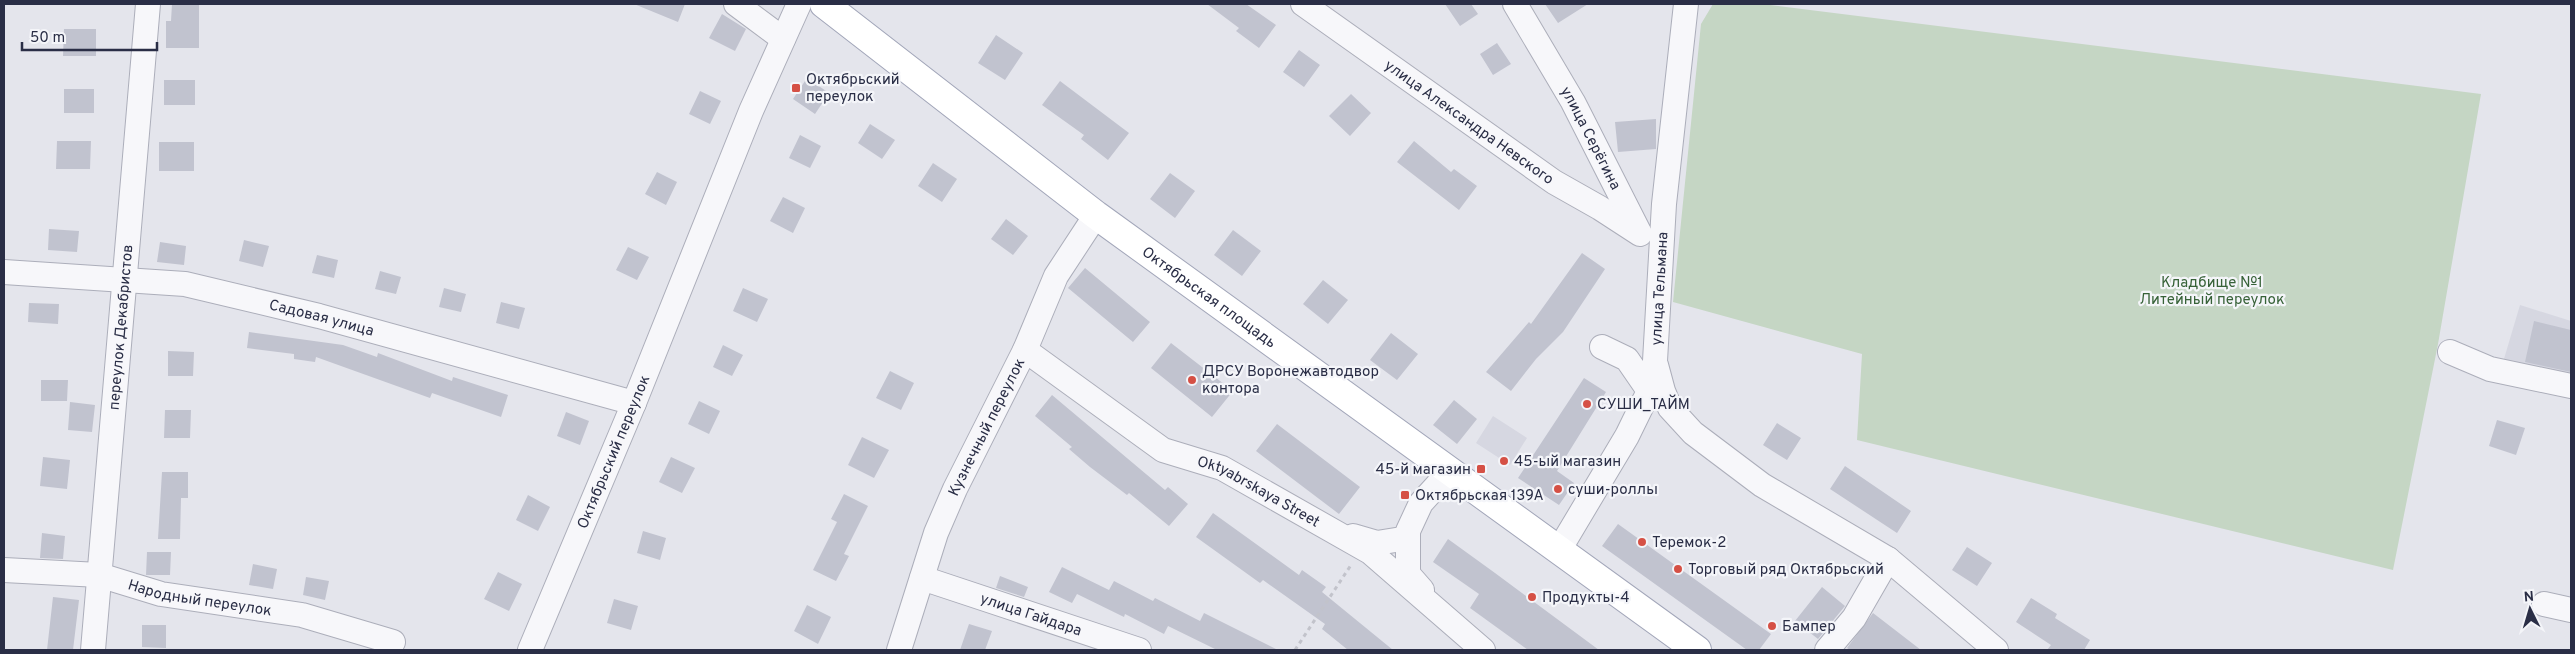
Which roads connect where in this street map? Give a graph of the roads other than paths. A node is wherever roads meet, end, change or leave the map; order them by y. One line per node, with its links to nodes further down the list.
1 (148, 4): 13 (street, переулок Декабристов)
2 (736, 4): 8 (street)
3 (799, 4): 8 (street, Октябрьский переулок)
4 (824, 4): 9 (main road, Октябрьская площадь)
5 (1303, 4): 10 (street, улица Александра Невского)
6 (1515, 4): 10 (street, улица Серёгина)
7 (1686, 4): 12 (street, улица Тельмана)
8 (783, 39): 20 (street, Октябрьский переулок)
9 (1096, 215): 15 (street, Кузнечный переулок); 21 (main road, Октябрьская площадь)
10 (1640, 234): 12 (street, улица Серёгина)
11 (4, 272): 13 (street, Садовая улица)
12 (1659, 277): 17 (street, улица Тельмана)
13 (124, 279): 20 (street, Садовая улица); 27 (street, переулок Декабристов)
14 (1602, 347): 19 (street)
15 (1025, 350): 22 (street, Oktyabrskaya Street); 28 (street, Кузнечный переулок)
16 (2450, 352): 18 (street)
17 (1656, 361): 19 (street, улица Тельмана); 25 (street)
18 (2571, 386)
19 (1649, 391): 24 (street, улица Тельмана)
20 (634, 403): 33 (street, Октябрьский переулок)
21 (1462, 479): 23 (street); 24 (main road, Октябрьская площадь)
22 (1331, 529): 23 (street); 36 (street, Oktyabrskaya Street)
23 (1408, 538): 37 (street)
24 (1559, 550): 38 (main road, Октябрьская площадь)
25 (1888, 559): 39 (street); 40 (street)
26 (4, 570): 27 (street, Народный переулок)
27 (100, 575): 31 (street, Народный переулок); 32 (street, переулок Декабристов)
28 (922, 578): 34 (street, Кузнечный переулок); 35 (street, улица Гайдара)
29 (2544, 604): 30 (street)
30 (2571, 610)
31 (394, 642)
32 (93, 650)
33 (530, 650)
34 (899, 650)
35 (1139, 650)
36 (1483, 650)
37 (1494, 650)
38 (1697, 650)
39 (1827, 650)
40 (1996, 650)

